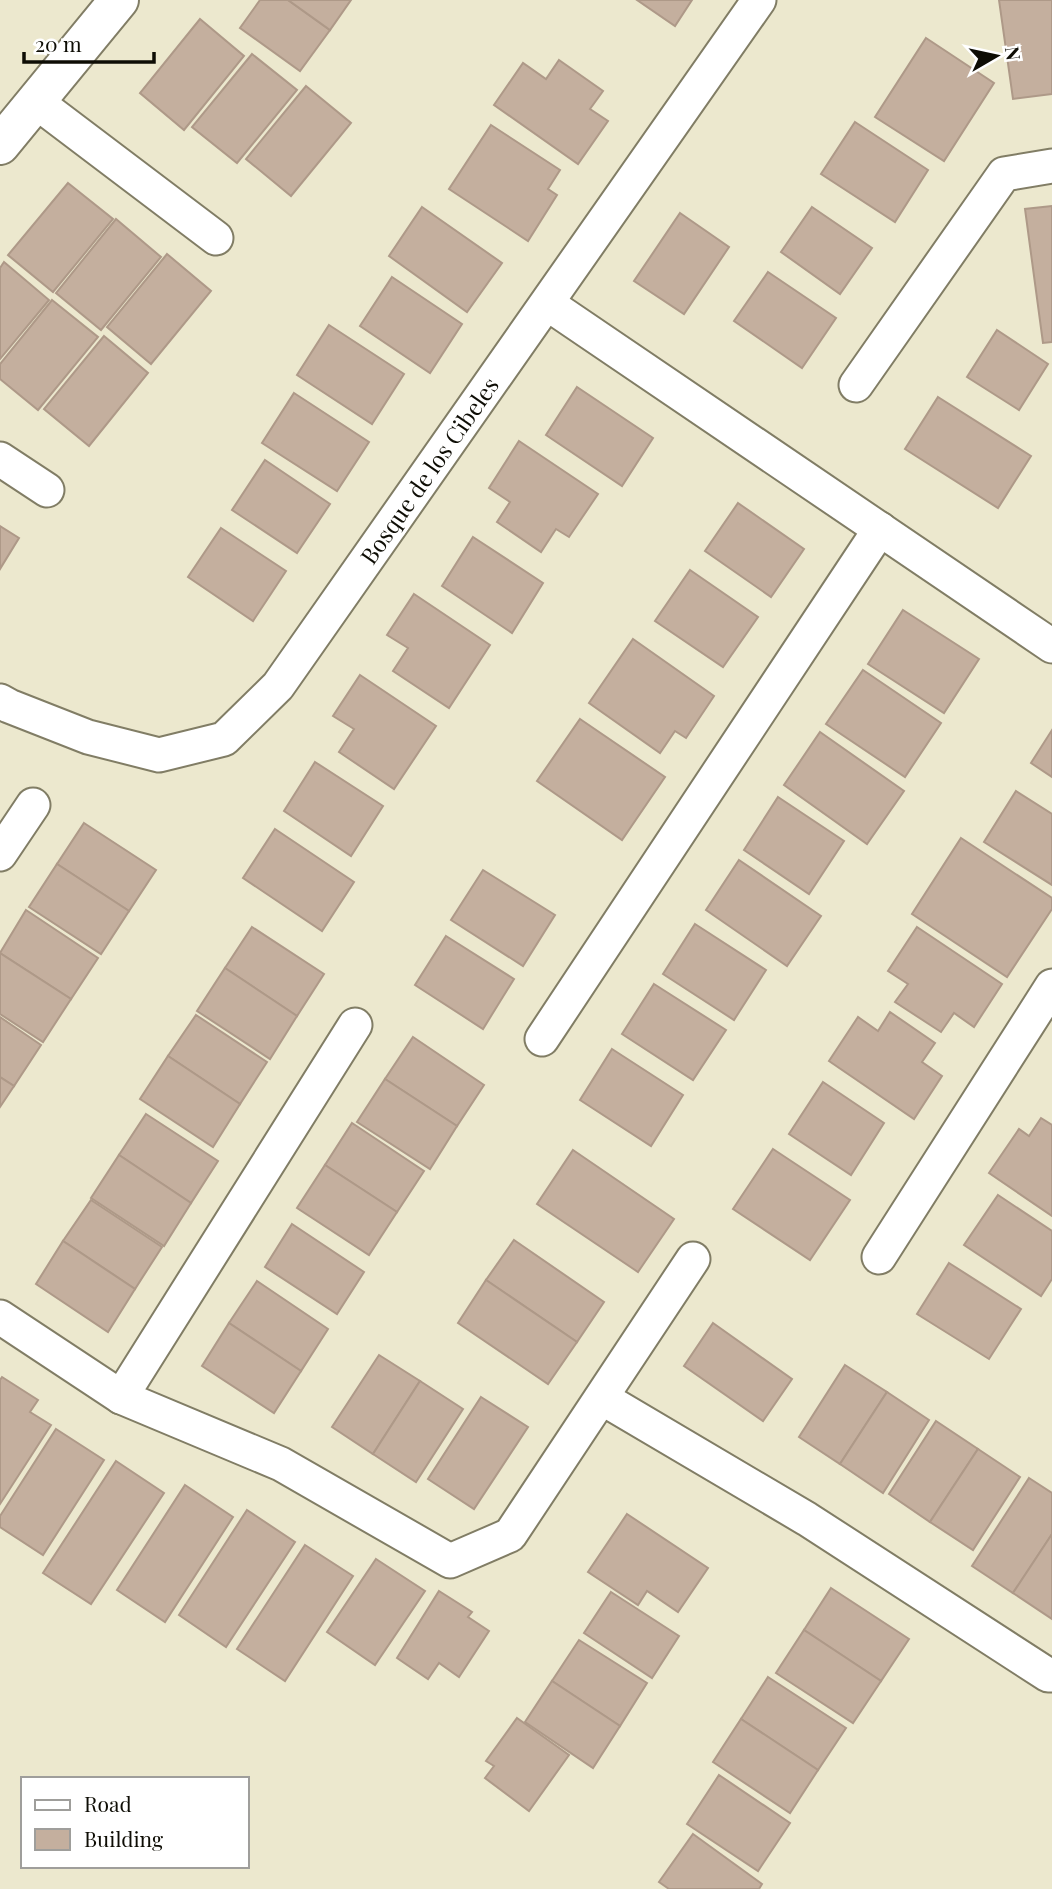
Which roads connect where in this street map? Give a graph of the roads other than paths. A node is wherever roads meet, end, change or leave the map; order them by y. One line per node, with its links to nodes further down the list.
1 (119, 0): 3 (street)
2 (759, 0): 7 (street, Bosque de los Cibeles)
3 (35, 100): 4 (street); 6 (street)
4 (0, 145)
5 (1052, 166): 8 (street)
6 (216, 238)
7 (548, 304): 11 (street); 13 (street, Bosque de los Cibeles)
8 (856, 385)
9 (0, 459): 10 (street)
10 (47, 490)
11 (880, 529): 12 (street); 18 (street)
12 (1052, 646)
13 (0, 701)
14 (33, 806): 15 (street)
15 (0, 854)
16 (1052, 986): 19 (street)
17 (355, 1025): 22 (street)
18 (542, 1039)
19 (879, 1257)
20 (693, 1259): 23 (street)
21 (0, 1317): 22 (street)
22 (121, 1397): 23 (street)
23 (602, 1398): 24 (street)
24 (1052, 1675)

